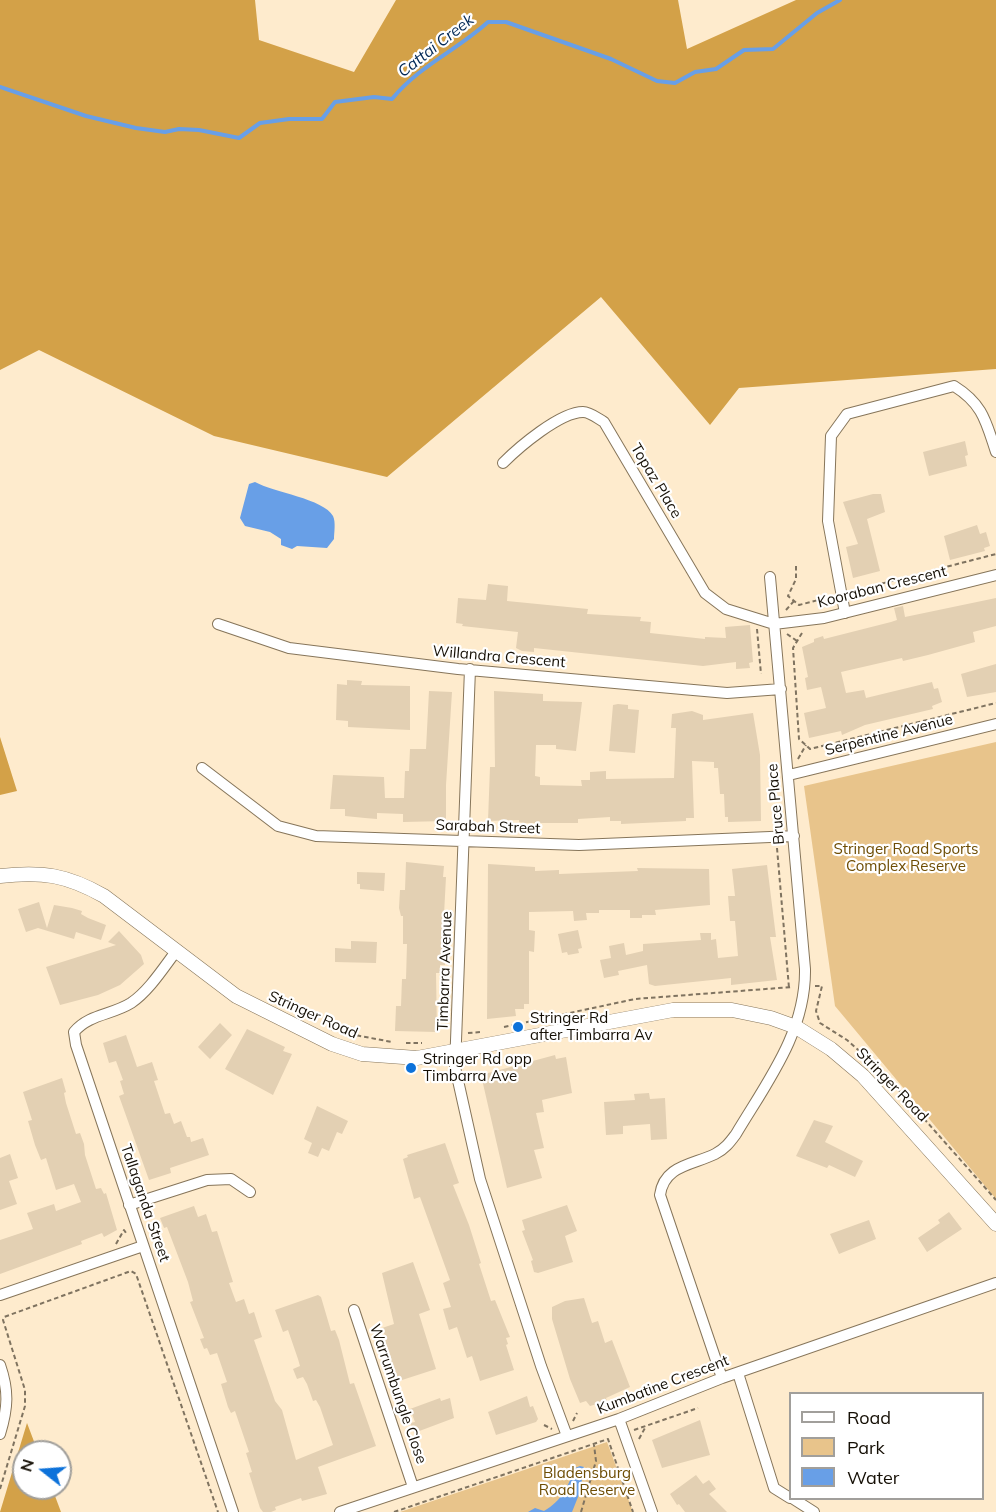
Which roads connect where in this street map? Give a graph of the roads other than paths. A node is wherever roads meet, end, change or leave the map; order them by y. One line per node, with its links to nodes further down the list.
1 (996, 452): 5 (street)
2 (503, 463): 7 (street, Topaz Place)
3 (996, 574): 5 (street, Kooraban Crescent)
4 (770, 577): 7 (street, Bruce Place)
5 (845, 613): 7 (street, Kooraban Crescent)
6 (218, 624): 8 (street, Willandra Crescent)
7 (774, 624): 9 (street, Bruce Place)
8 (470, 669): 9 (street, Willandra Crescent); 14 (street, Timbarra Avenue)
9 (781, 689): 12 (street, Bruce Place)
10 (996, 724): 12 (street, Serpentine Avenue)
11 (202, 768): 14 (street, Sarabah Street)
12 (789, 776): 13 (street, Bruce Place)
13 (794, 836): 14 (street, Sarabah Street); 17 (street, Bruce Place)
14 (465, 841): 18 (street, Timbarra Avenue)
15 (0, 876): 16 (street, Stringer Road)
16 (177, 950): 18 (street, Stringer Road); 20 (street, Tallaganda Street)
17 (796, 1028): 18 (street, Stringer Road); 21 (street, Stringer Road); 28 (street, Bruce Place)
18 (456, 1052): 31 (street, Timbarra Avenue)
19 (250, 1192): 20 (street)
20 (129, 1204): 22 (street, Tallaganda Street)
21 (996, 1224)
22 (143, 1246): 24 (street); 35 (street, Tallaganda Street)
23 (996, 1283): 27 (street, Kumbatine Crescent)
24 (0, 1295)
25 (354, 1310): 32 (street, Warrumbungle Close)
26 (0, 1365): 30 (street)
27 (738, 1372): 28 (street, Kumbatine Crescent); 33 (street)
28 (722, 1378): 29 (street, Kumbatine Crescent)
29 (619, 1419): 31 (street, Kumbatine Crescent); 37 (street)
30 (0, 1434)
31 (567, 1436): 32 (street, Kumbatine Crescent)
32 (413, 1487): 36 (street, Kumbatine Crescent)
33 (789, 1497)
34 (794, 1500): 38 (street)
35 (233, 1512)
36 (340, 1512)
37 (652, 1512)
38 (814, 1512)

